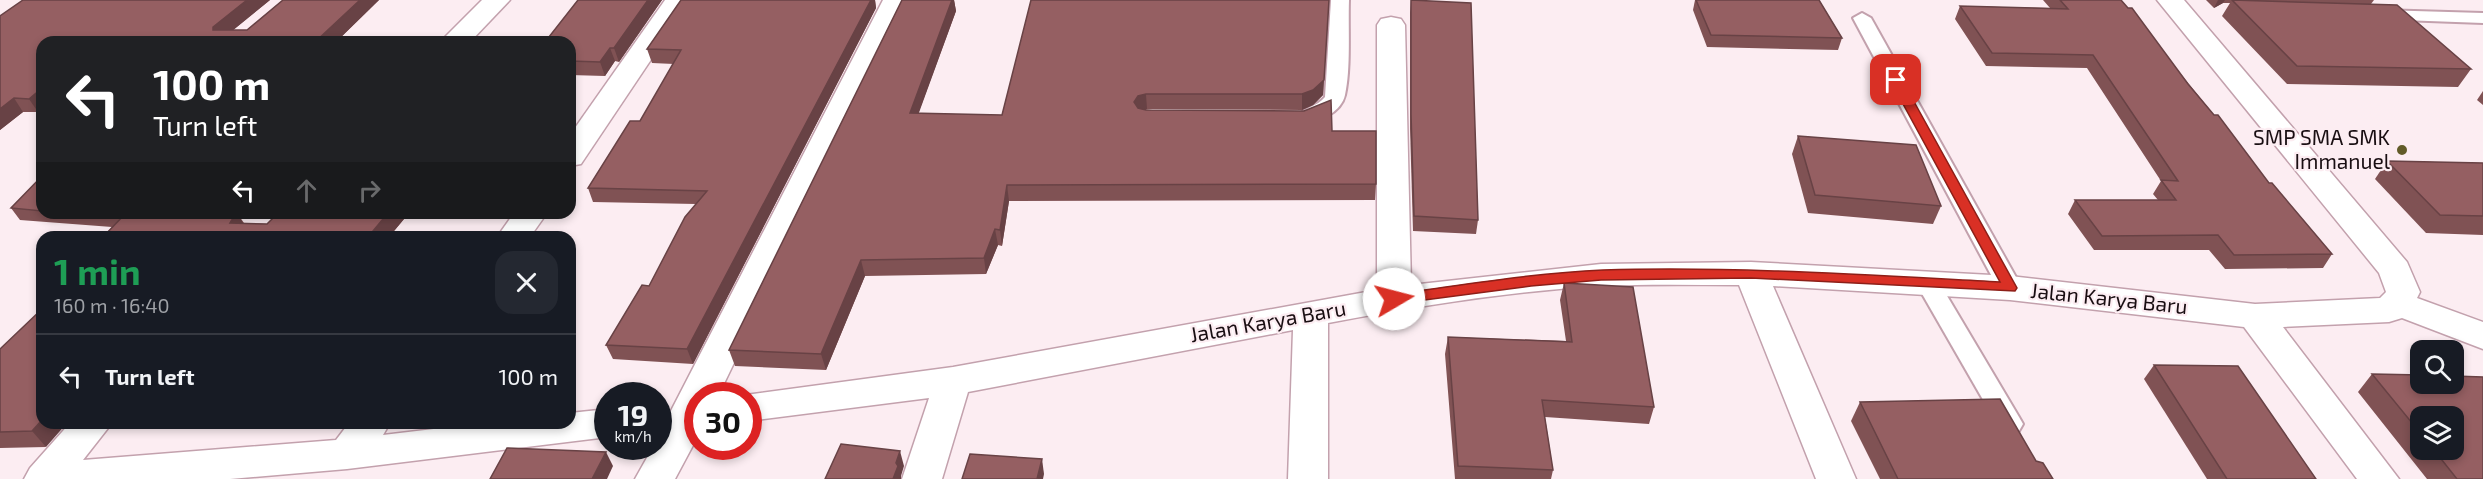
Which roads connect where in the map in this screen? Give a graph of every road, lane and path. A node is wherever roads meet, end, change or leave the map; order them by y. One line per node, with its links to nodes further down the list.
1 (497, 0): 10 (street)
2 (678, 0): 12 (street)
3 (896, 0): 22 (street)
4 (1340, 0): 11 (lane)
5 (2170, 0): 17 (street)
6 (2365, 15): 8 (lane)
7 (1862, 18): 15 (lane)
8 (2483, 18)
9 (1391, 25): 16 (street)
10 (460, 36)
11 (1292, 118)
12 (576, 148)
13 (1751, 273): 14 (street, Jalan Karya Baru); 16 (street, Jalan Karya Baru); 37 (street)
14 (1929, 285): 15 (street, Jalan Karya Baru); 30 (lane)
15 (2010, 288): 19 (street, Jalan Karya Baru)
16 (1394, 299): 18 (street, Jalan Karya Baru)
17 (2397, 303): 19 (street, Jalan Karya Baru); 20 (street)
18 (1311, 313): 21 (street, Jalan Karya Baru); 36 (street)
19 (2255, 316): 38 (street)
20 (2483, 336)
21 (953, 381): 23 (street, Jalan Karya Baru); 35 (street)
22 (701, 382)
23 (762, 405)
24 (684, 417): 34 (street)
25 (594, 425): 26 (street)
26 (576, 427)
27 (88, 429): 33 (street)
28 (365, 429): 31 (street)
29 (556, 429): 31 (street)
30 (2023, 448)
31 (347, 453): 32 (street)
32 (183, 474): 33 (street)
33 (46, 479)
34 (655, 479)
35 (922, 479)
36 (1308, 479)
37 (1836, 479)
38 (2379, 479)

